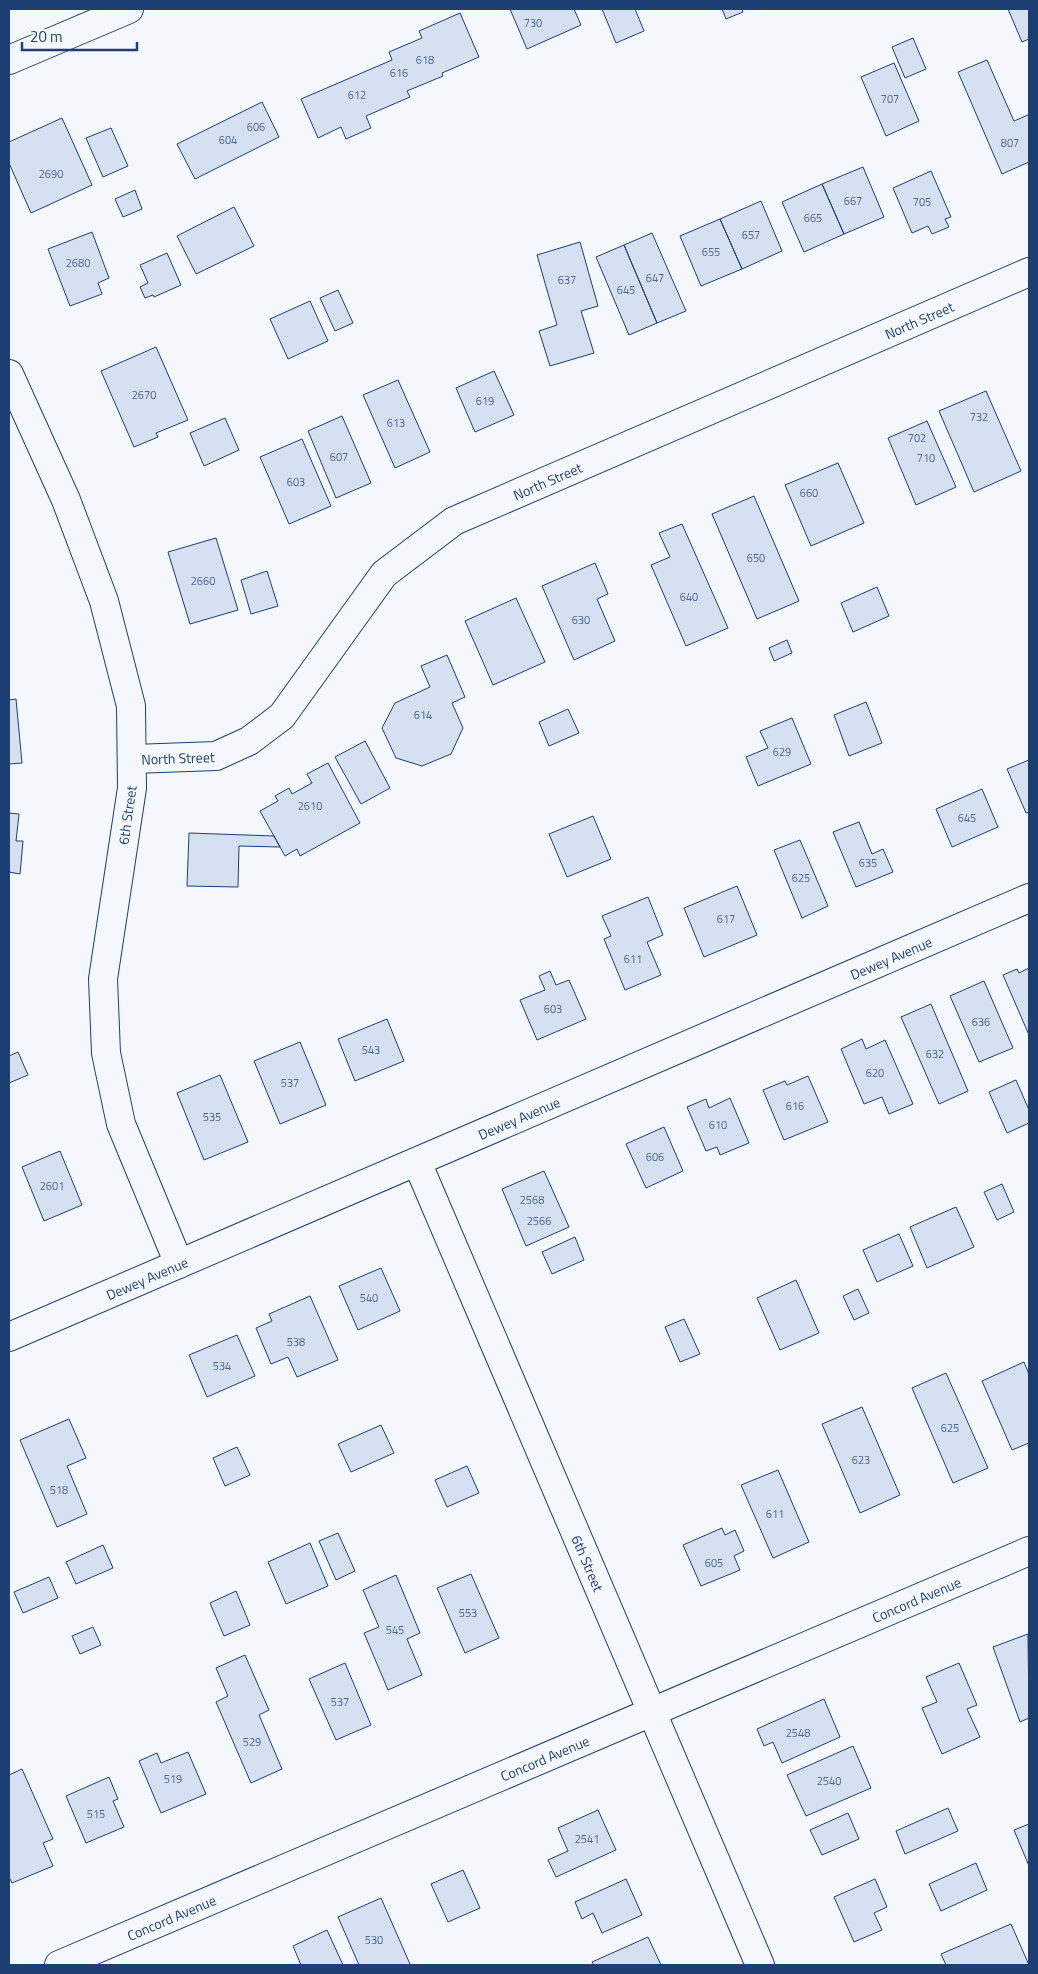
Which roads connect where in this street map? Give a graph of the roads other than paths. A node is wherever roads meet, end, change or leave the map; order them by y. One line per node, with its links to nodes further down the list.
1 (130, 9): 2 (street)
2 (9, 60)
3 (1029, 272): 5 (street, North Street)
4 (10, 383): 5 (street, 6th Street)
5 (133, 760): 8 (street, 6th Street)
6 (1029, 898): 7 (street, Dewey Avenue)
7 (417, 1162): 8 (street, Dewey Avenue); 11 (street, 6th Street)
8 (179, 1264): 9 (street, Dewey Avenue)
9 (9, 1337)
10 (1029, 1551): 11 (street, Concord Avenue)
11 (652, 1712): 12 (street, Concord Avenue); 13 (street, 6th Street)
12 (58, 1965)
13 (760, 1965)

